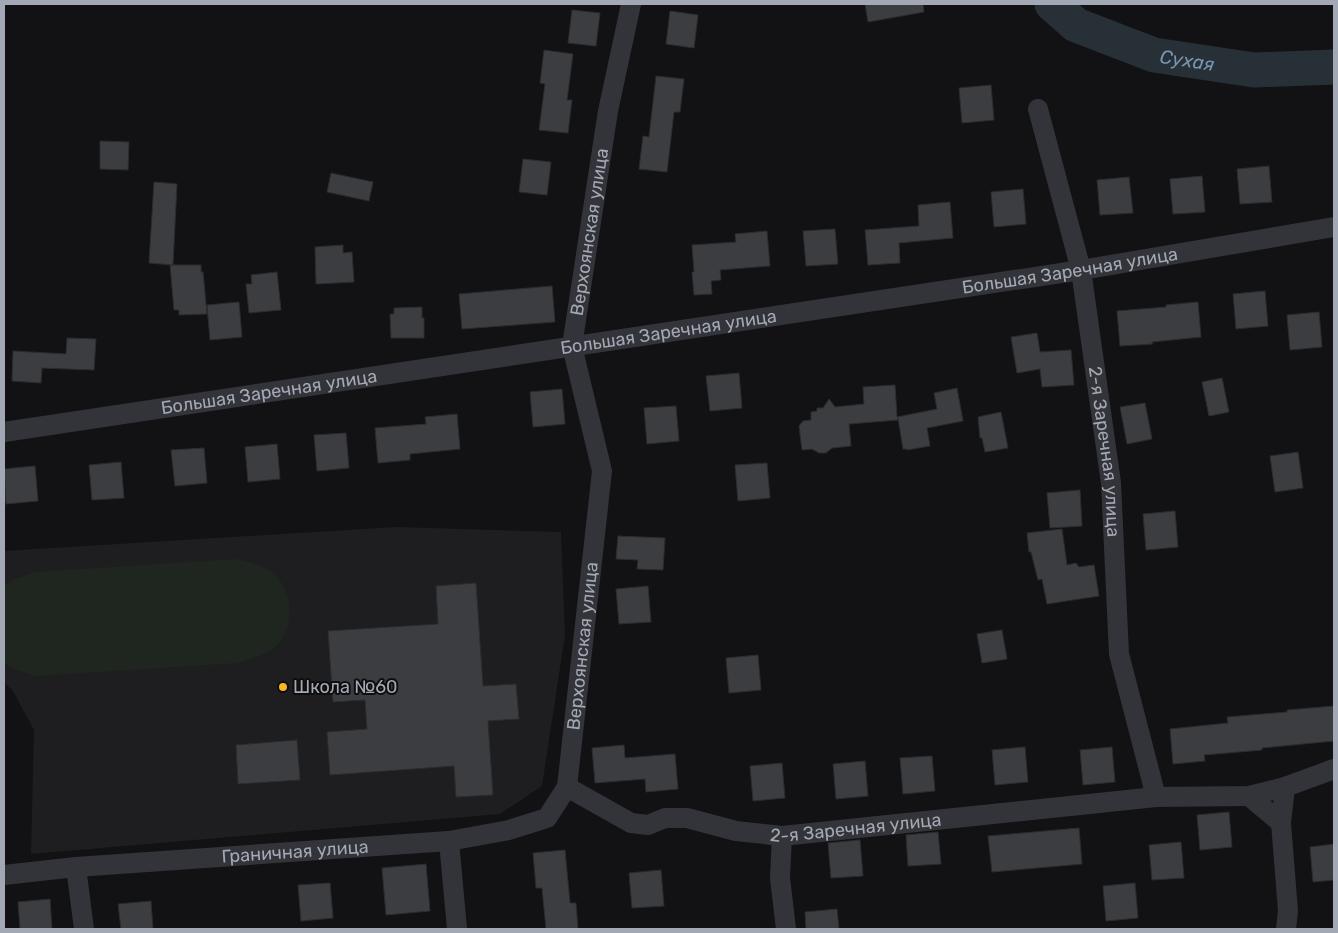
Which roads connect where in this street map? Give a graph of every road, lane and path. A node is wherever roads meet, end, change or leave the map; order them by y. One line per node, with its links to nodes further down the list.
1 (631, 4): 5 (street, Верхоянская улица)
2 (1038, 108): 4 (street, 2-я Заречная улица)
3 (1334, 228): 4 (street, Большая Заречная улица)
4 (1081, 270): 5 (street, Большая Заречная улица); 11 (street, 2-я Заречная улица)
5 (572, 346): 6 (street, Большая Заречная улица); 8 (street, Верхоянская улица)
6 (4, 432)
7 (1334, 769): 9 (street, 2-я Заречная улица)
8 (567, 787): 13 (street, 2-я Заречная улица); 14 (street, Граничная улица)
9 (1285, 787): 10 (street, 2-я Заречная улица); 12 (street)
10 (1248, 796): 11 (street, 2-я Заречная улица); 12 (street)
11 (1156, 797): 13 (street, 2-я Заречная улица)
12 (1281, 823): 20 (street)
13 (782, 836): 19 (street)
14 (448, 841): 15 (street, Граничная улица); 18 (street)
15 (76, 867): 16 (street, Граничная улица); 17 (street)
16 (4, 875)
17 (84, 929)
18 (457, 929)
19 (786, 929)
20 (1286, 929)

